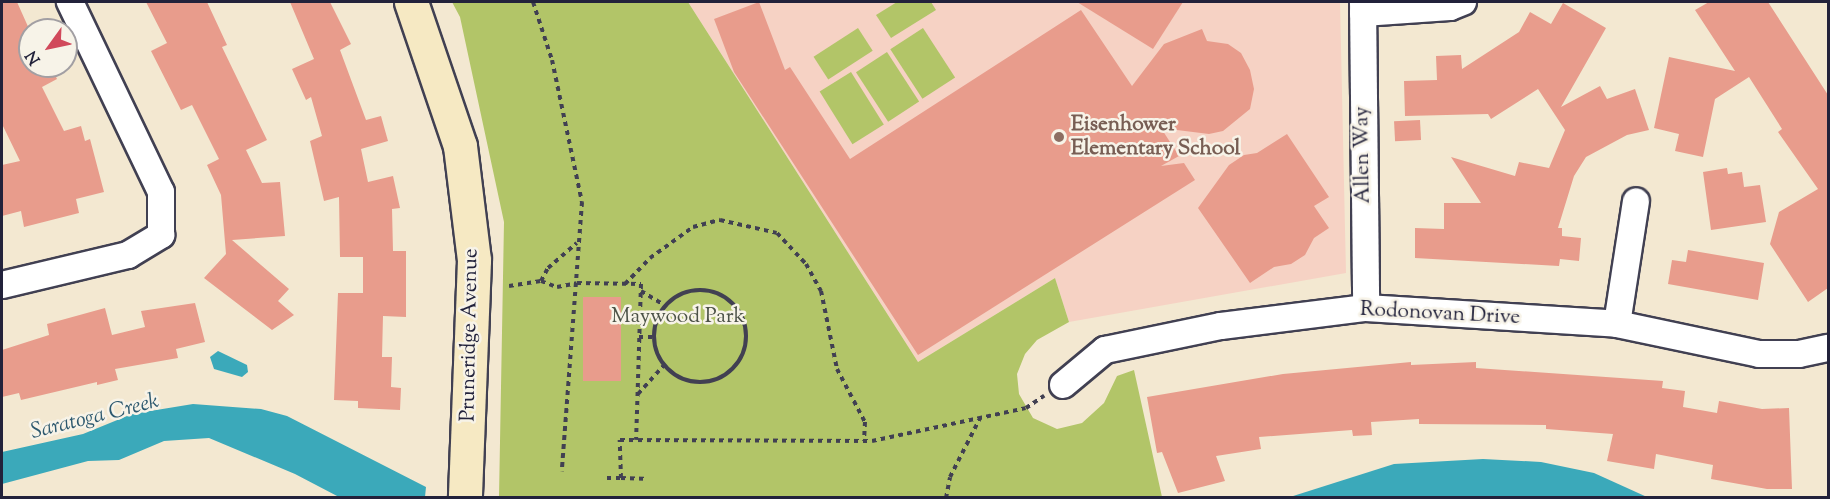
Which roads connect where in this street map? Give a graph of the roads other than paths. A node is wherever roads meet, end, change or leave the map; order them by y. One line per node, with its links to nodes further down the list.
1 (70, 2): 6 (street)
2 (411, 2): 11 (main road, Pruneridge Avenue)
3 (1463, 2): 4 (street)
4 (1363, 8): 7 (street, Allen Way)
5 (1636, 201): 8 (street)
6 (2, 285)
7 (1366, 308): 8 (street, Rodonovan Drive); 10 (street, Rodonovan Drive)
8 (1617, 324): 9 (street, Rodonovan Drive)
9 (1828, 348)
10 (1063, 385)
11 (465, 497)

